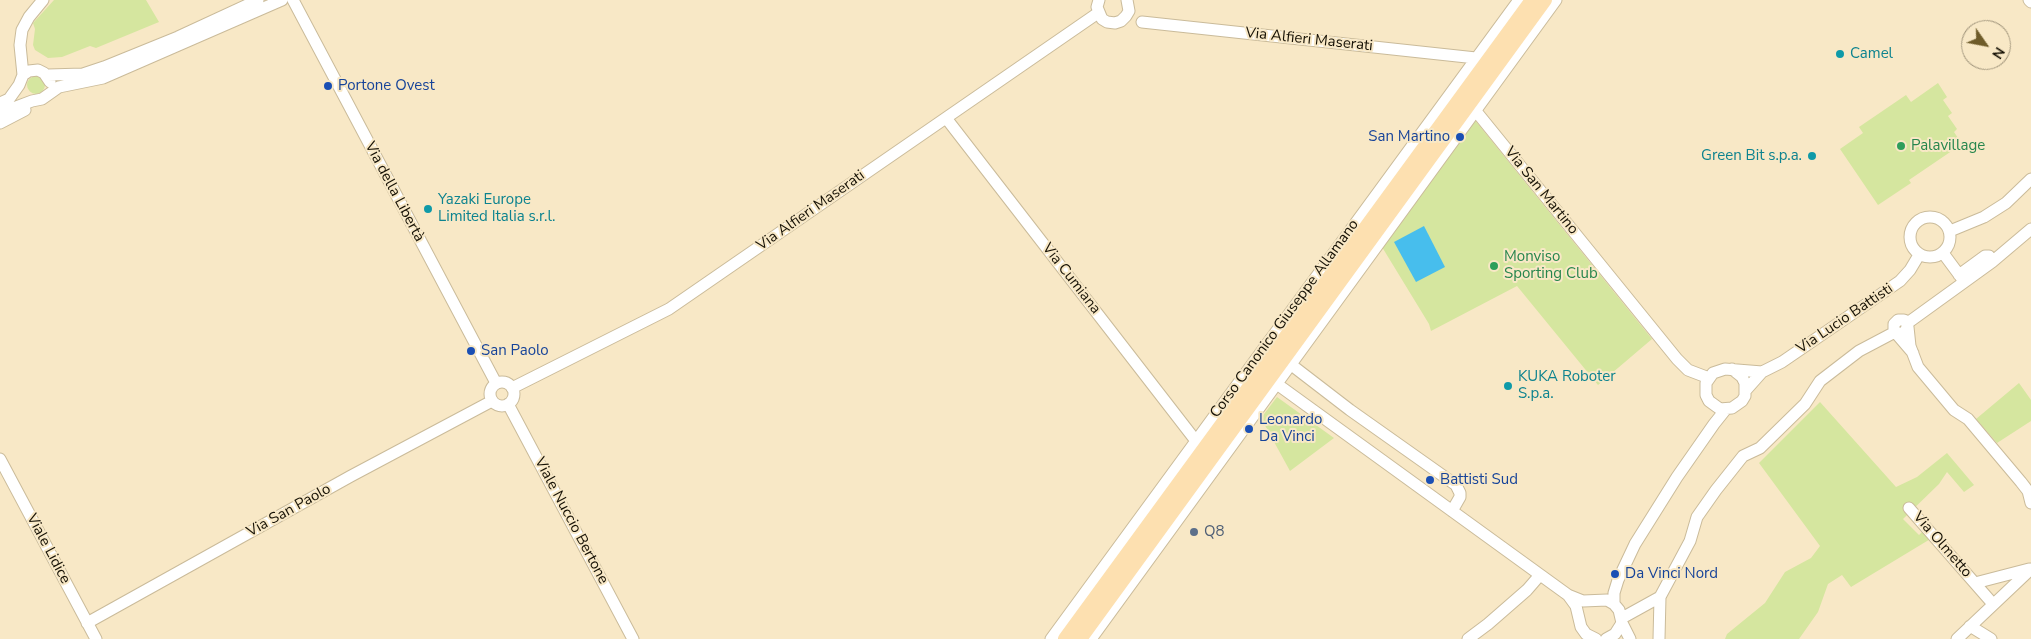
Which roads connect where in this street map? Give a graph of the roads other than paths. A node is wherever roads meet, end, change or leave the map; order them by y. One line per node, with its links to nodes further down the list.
1 (43, 0): 14 (street)
2 (258, 0): 16 (street)
3 (282, 0): 18 (street)
4 (293, 0): 38 (street, Via della Libertà)
5 (1099, 0): 11 (street)
6 (1519, 0): 15 (street, Corso Canonico Giuseppe Allamano)
7 (1532, 0): 36 (main road, Corso Canonico Giuseppe Allamano)
8 (1545, 0): 33 (main road, Corso Canonico Giuseppe Allamano)
9 (1556, 0): 20 (street, Corso Canonico Giuseppe Allamano)
10 (1128, 5): 12 (street); 13 (street)
11 (1098, 13): 12 (street); 22 (street, Via Alfieri Maserati)
12 (1121, 21): 13 (street)
13 (1142, 22): 15 (street, Via Alfieri Maserati)
14 (21, 49): 16 (street); 17 (street)
15 (1476, 58): 36 (street, Corso Canonico Giuseppe Allamano)
16 (43, 73): 17 (street); 18 (street)
17 (21, 80): 18 (street); 19 (street)
18 (41, 98): 21 (street); 23 (street)
19 (0, 103)
20 (1475, 110): 33 (street, Corso Canonico Giuseppe Allamano); 37 (street, Via San Martino)
21 (0, 113)
22 (946, 118): 39 (street, Via Alfieri Maserati); 48 (street, Via Cumiana)
23 (0, 123)
24 (2031, 179): 26 (street)
25 (2031, 229): 29 (street)
26 (1950, 232): 27 (street); 28 (street)
27 (1943, 253): 28 (street); 29 (street)
28 (1919, 255): 35 (street, Via Lucio Battisti)
29 (1962, 278): 30 (street)
30 (1909, 325): 31 (street); 32 (street)
31 (1895, 332): 32 (street); 58 (street)
32 (1913, 354): 50 (street)
33 (1287, 362): 36 (main road, Corso Canonico Giuseppe Allamano); 43 (street)
34 (1732, 369): 35 (street); 37 (street); 40 (street)
35 (1762, 372): 40 (street, Via Lucio Battisti)
36 (1264, 375): 46 (street); 48 (street, Corso Canonico Giuseppe Allamano); 69 (main road, Corso Canonico Giuseppe Allamano); 70 (main road, Corso Canonico Giuseppe Allamano); 71 (street, Corso Canonico Giuseppe Allamano)
37 (1709, 378): 41 (street, Via Lucio Battisti)
38 (496, 383): 39 (street); 42 (street)
39 (512, 388): 44 (street)
40 (1746, 390): 45 (street, Via Lucio Battisti)
41 (1706, 395): 45 (street); 47 (street, Via Lucio Battisti)
42 (492, 401): 44 (street); 64 (street, Via San Paolo)
43 (1341, 402): 46 (street); 52 (street)
44 (508, 404): 67 (street, Viale Nuccio Bertone)
45 (1726, 409): 47 (street, Via Lucio Battisti)
46 (1328, 421): 52 (street)
47 (1705, 436): 55 (street, Via Lucio Battisti)
48 (1196, 441): 68 (street, Corso Canonico Giuseppe Allamano)
49 (0, 459): 64 (street, Viale Lidice)
50 (2031, 502)
51 (1910, 508): 56 (street, Via Olmetto)
52 (1452, 511): 54 (street)
53 (2031, 569): 56 (street, Via Olmetto); 61 (street)
54 (1540, 575): 57 (street); 72 (street)
55 (1618, 580): 59 (street, Via Lucio Battisti); 60 (street, Via Lucio Battisti)
56 (1975, 583): 61 (street, Via Olmetto)
57 (1568, 595): 59 (street); 63 (street)
58 (1660, 597): 62 (street); 77 (street)
59 (1595, 601): 60 (street); 63 (street, Via Lucio Battisti)
60 (1614, 604): 62 (street)
61 (1993, 604): 65 (street)
62 (1622, 620): 75 (street); 76 (street)
63 (1580, 622): 73 (street); 74 (street)
64 (87, 623): 66 (street, Viale Lidice)
65 (1970, 626): 78 (street); 79 (street)
66 (96, 639)
67 (633, 639)
68 (1051, 639)
69 (1066, 639)
70 (1080, 639)
71 (1091, 639)
72 (1468, 639)
73 (1585, 639)
74 (1596, 639)
75 (1609, 639)
76 (1630, 639)
77 (1659, 639)
78 (1957, 639)
79 (1990, 639)

